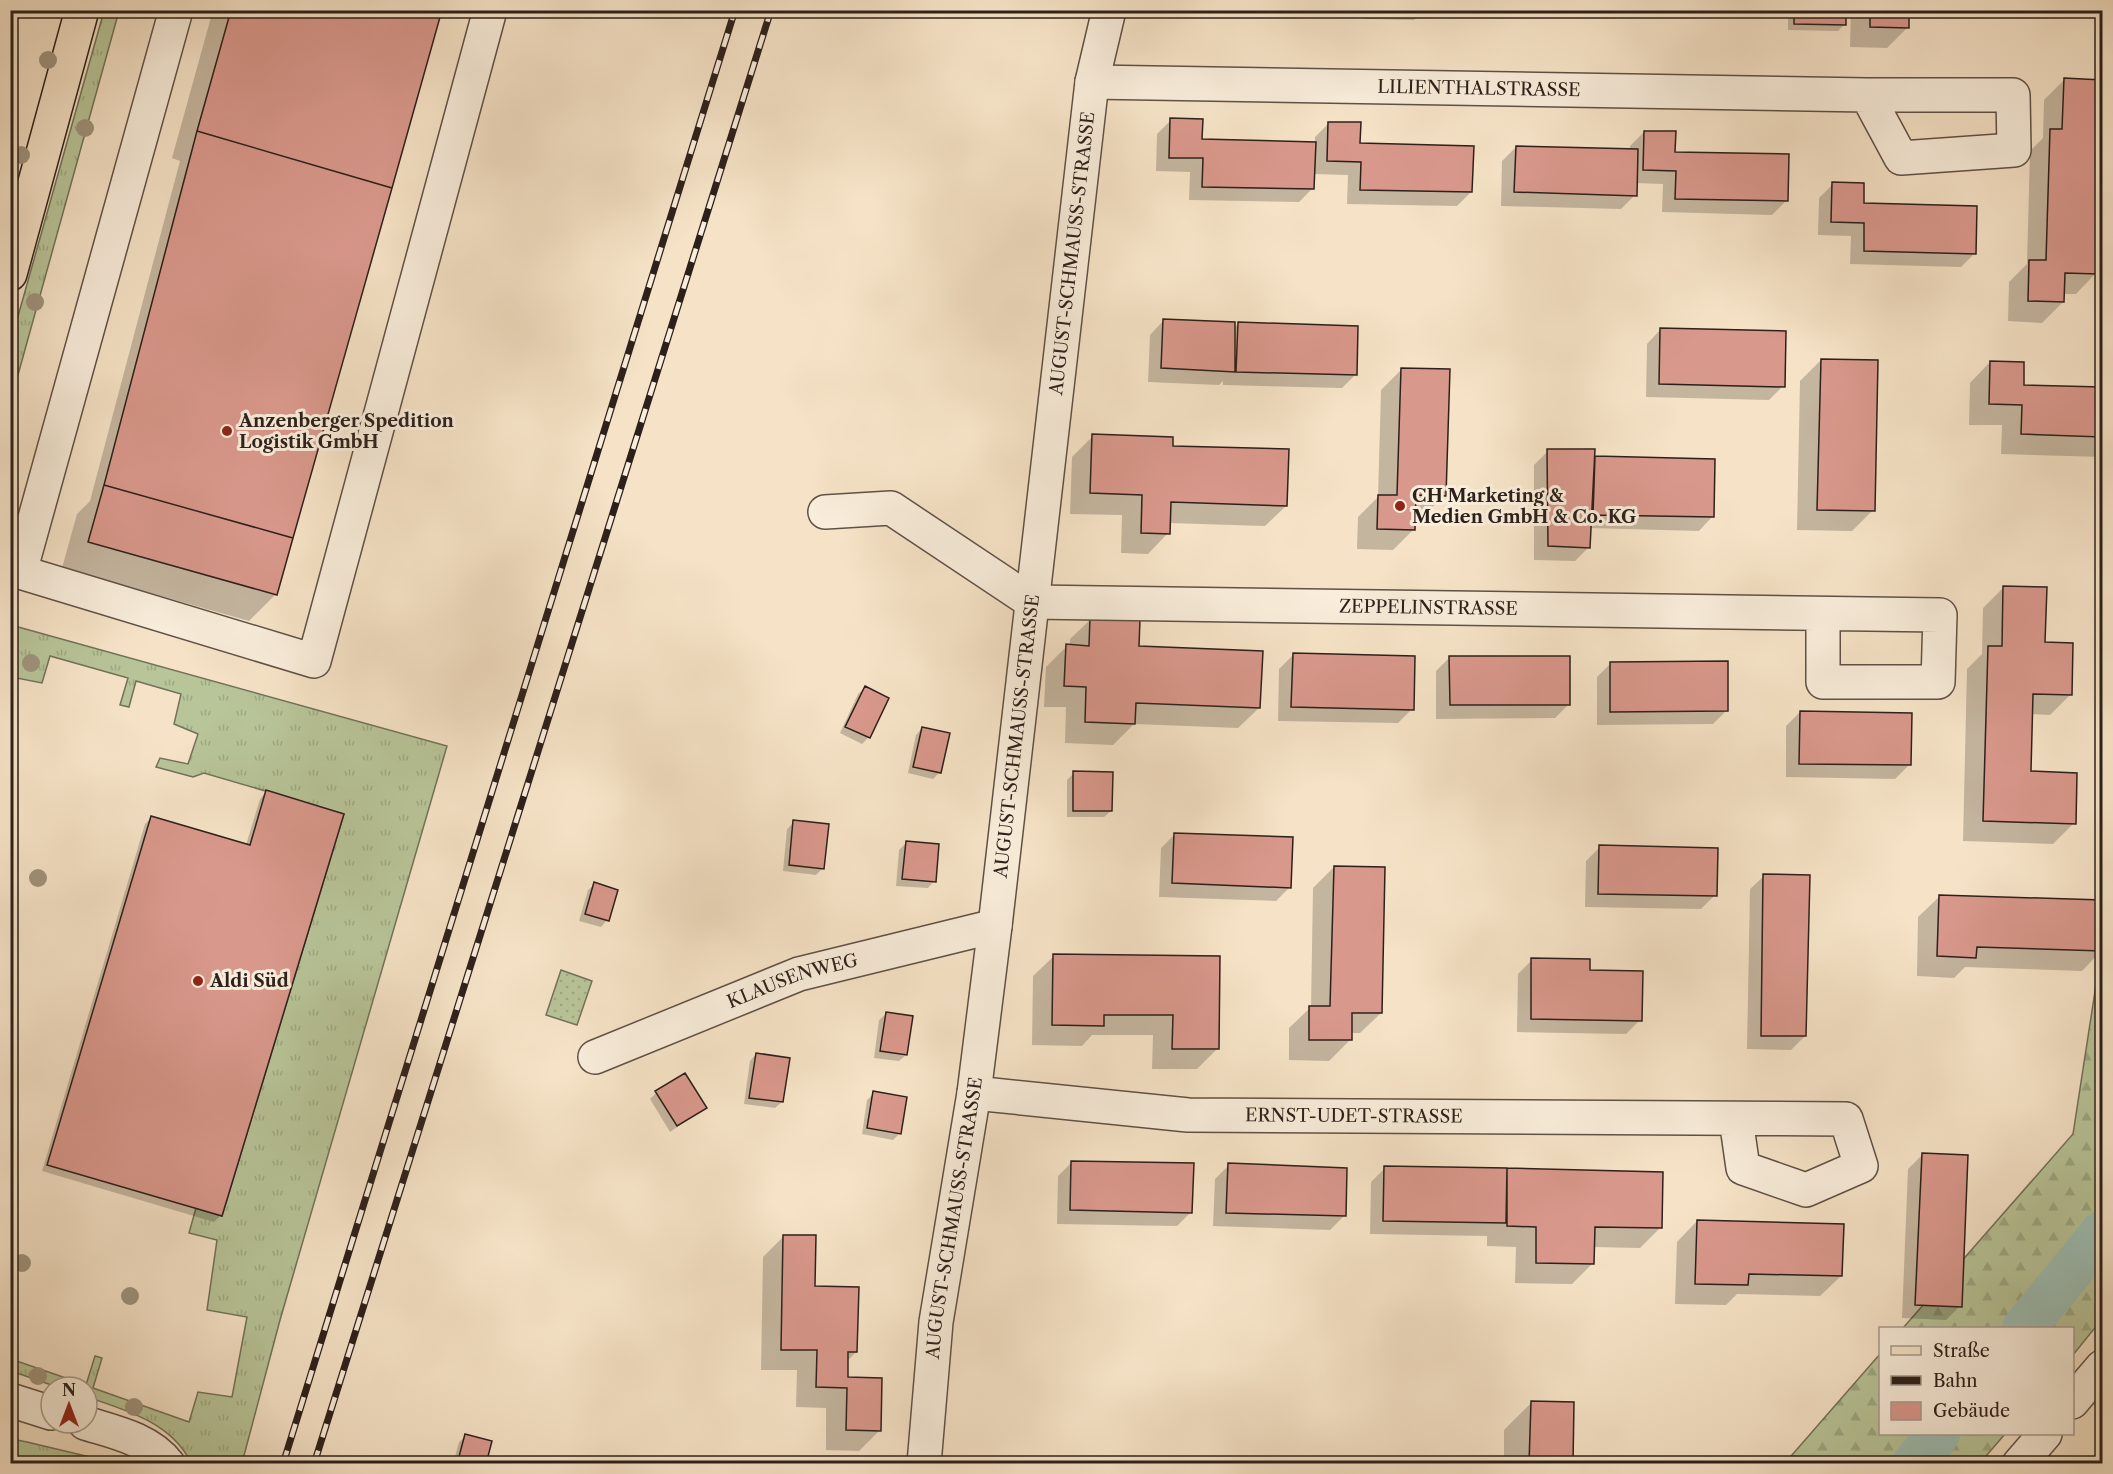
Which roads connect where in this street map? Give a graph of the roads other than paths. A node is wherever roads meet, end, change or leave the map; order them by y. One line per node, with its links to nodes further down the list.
1 (82, 10): 7 (main road)
2 (176, 10): 9 (street)
3 (490, 10): 9 (street)
4 (1109, 10): 5 (street, AUGUST-SCHMAUSS-STRASSE)
5 (1092, 82): 6 (street, LILIENTHALSTRASSE); 10 (street, AUGUST-SCHMAUSS-STRASSE)
6 (1867, 95)
7 (10, 274)
8 (825, 512): 10 (street)
9 (15, 570)
10 (1032, 602): 11 (street, ZEPPELINSTRASSE); 12 (street, AUGUST-SCHMAUSS-STRASSE)
11 (1823, 615)
12 (995, 926): 13 (street, KLAUSENWEG); 14 (street, AUGUST-SCHMAUSS-STRASSE)
13 (595, 1057)
14 (974, 1094): 15 (street, ERNST-UDET-STRASSE); 23 (street, AUGUST-SCHMAUSS-STRASSE)
15 (1736, 1119)
16 (2103, 1367): 18 (street)
17 (10, 1400): 19 (street)
18 (2074, 1401)
19 (39, 1409)
20 (99, 1427): 22 (street)
21 (2044, 1435): 24 (street)
22 (168, 1464)
23 (924, 1464)
24 (2019, 1464)

